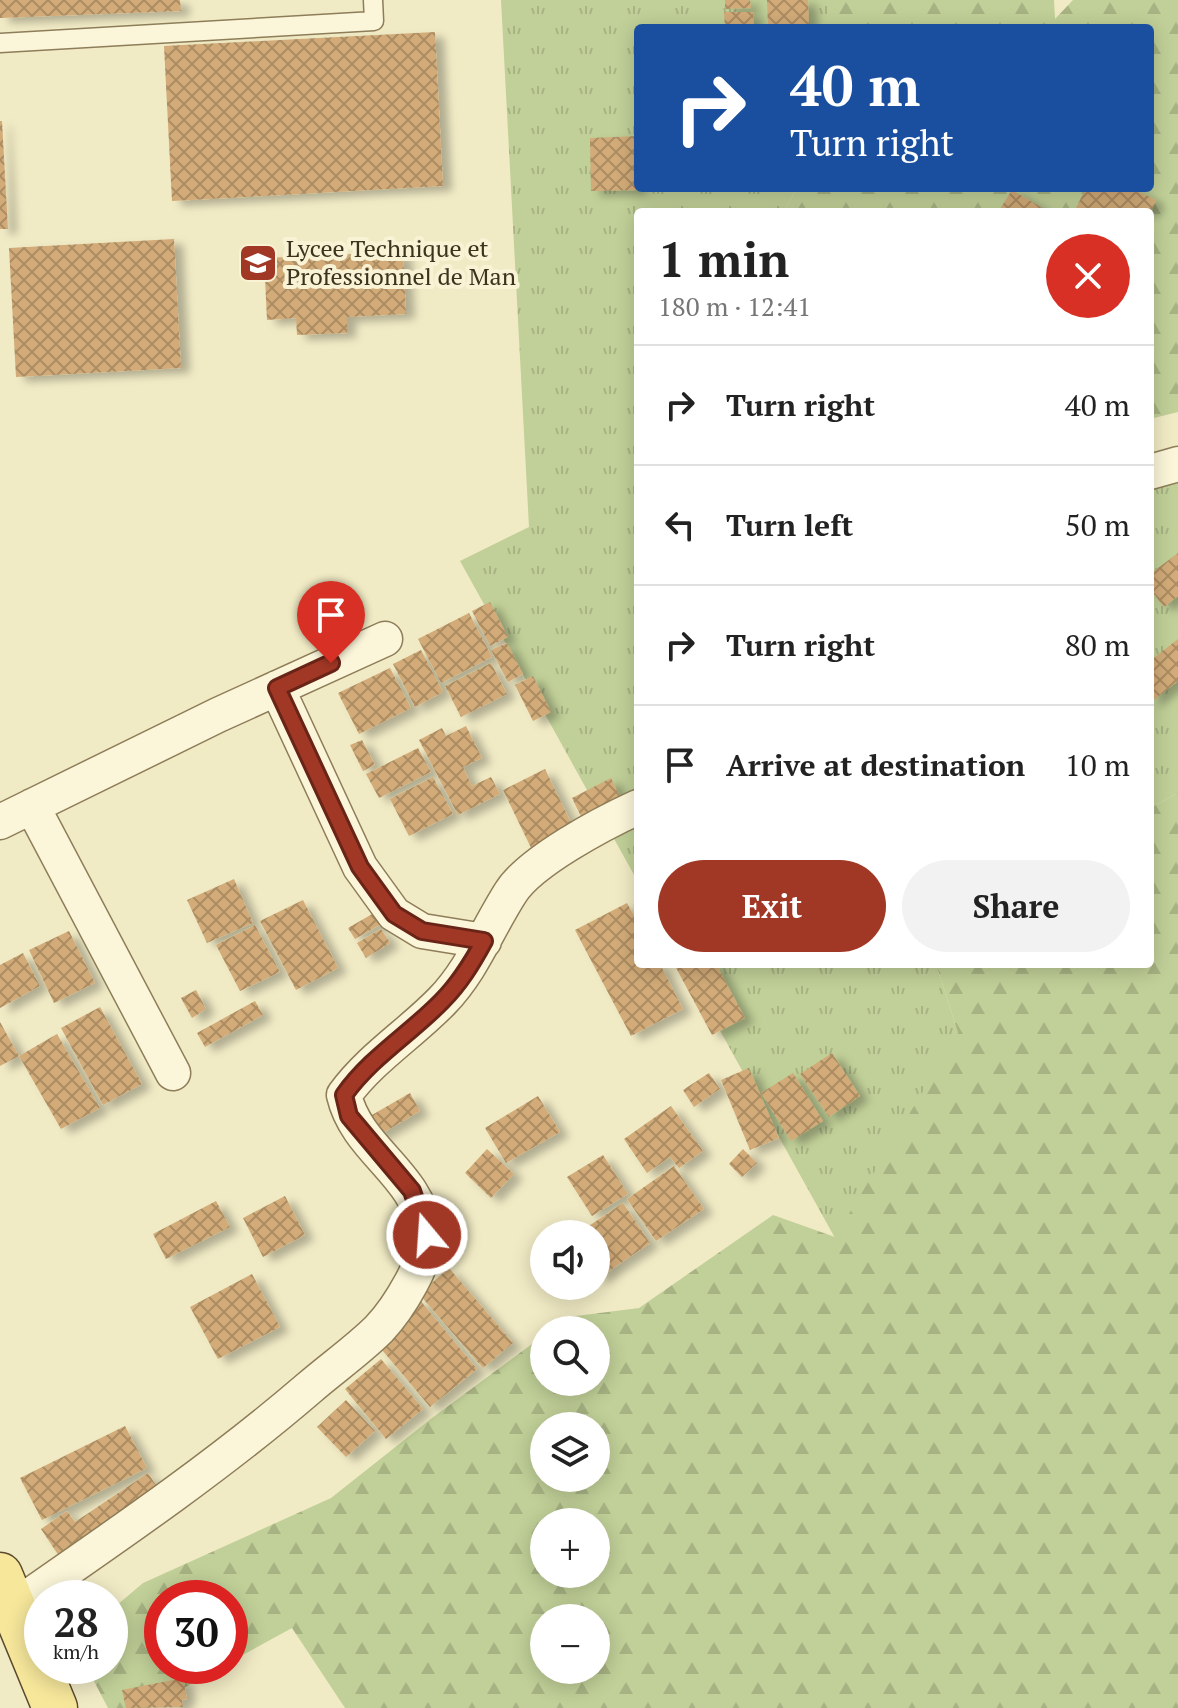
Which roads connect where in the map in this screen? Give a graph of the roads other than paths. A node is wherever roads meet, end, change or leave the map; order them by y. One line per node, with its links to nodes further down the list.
1 (373, 0): 2 (lane)
2 (0, 43)
3 (1178, 464): 4 (street)
4 (1154, 471)
5 (385, 639): 6 (street)
6 (277, 688): 7 (street); 10 (street)
7 (32, 806): 9 (street); 11 (street)
8 (634, 809): 10 (street)
9 (0, 822)
10 (484, 941): 12 (street)
11 (173, 1073)
12 (6, 1592): 13 (main road)
13 (55, 1708)

